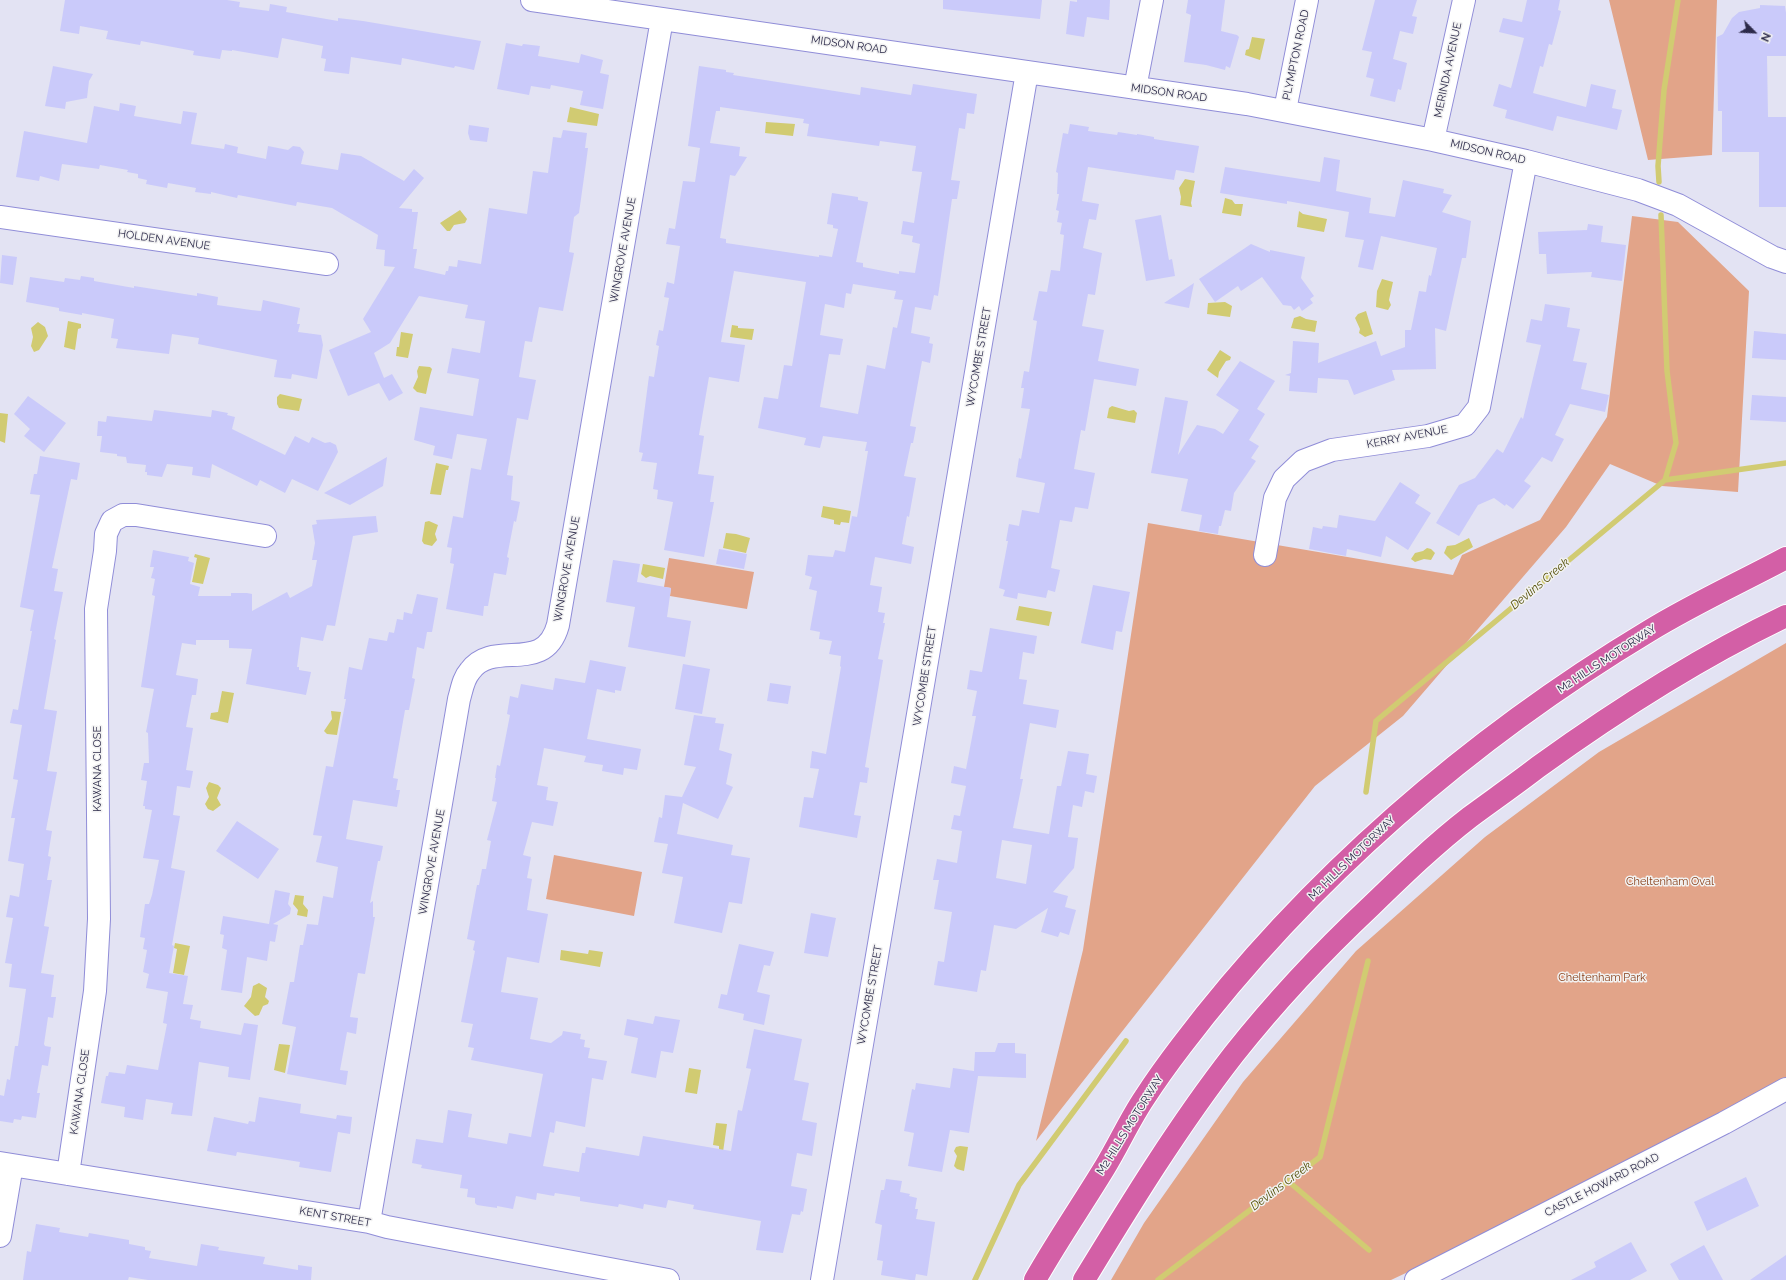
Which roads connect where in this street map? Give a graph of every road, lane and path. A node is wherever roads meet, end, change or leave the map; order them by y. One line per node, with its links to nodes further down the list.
1 (532, 0): 5 (street, MIDSON ROAD)
2 (1152, 0): 7 (street)
3 (1307, 0): 8 (street, PLYMPTON ROAD)
4 (1464, 0): 9 (street, MERINDA AVENUE)
5 (662, 19): 6 (street, MIDSON ROAD); 21 (street, WINGROVE AVENUE)
6 (1027, 72): 7 (street, MIDSON ROAD); 24 (street, WYCOMBE STREET)
7 (1135, 88): 8 (street, MIDSON ROAD)
8 (1285, 110): 9 (street, MIDSON ROAD)
9 (1433, 140): 10 (street, MIDSON ROAD)
10 (1526, 161): 12 (street, MIDSON ROAD); 15 (street, KERRY AVENUE)
11 (0, 217): 13 (street, HOLDEN AVENUE)
12 (1786, 262)
13 (327, 264)
14 (265, 536): 20 (street, KAWANA CLOSE)
15 (1265, 555)
16 (1786, 558): 25 (highway, M2 HILLS MOTORWAY)
17 (1786, 616): 26 (highway)
18 (1786, 1089): 27 (street, CASTLE HOWARD ROAD)
19 (6, 1164): 20 (street, KENT STREET); 22 (street)
20 (68, 1174): 21 (street, KENT STREET)
21 (369, 1222): 23 (street, KENT STREET)
22 (0, 1236)
23 (668, 1280)
24 (822, 1280)
25 (1035, 1280)
26 (1084, 1280)
27 (1416, 1280)

